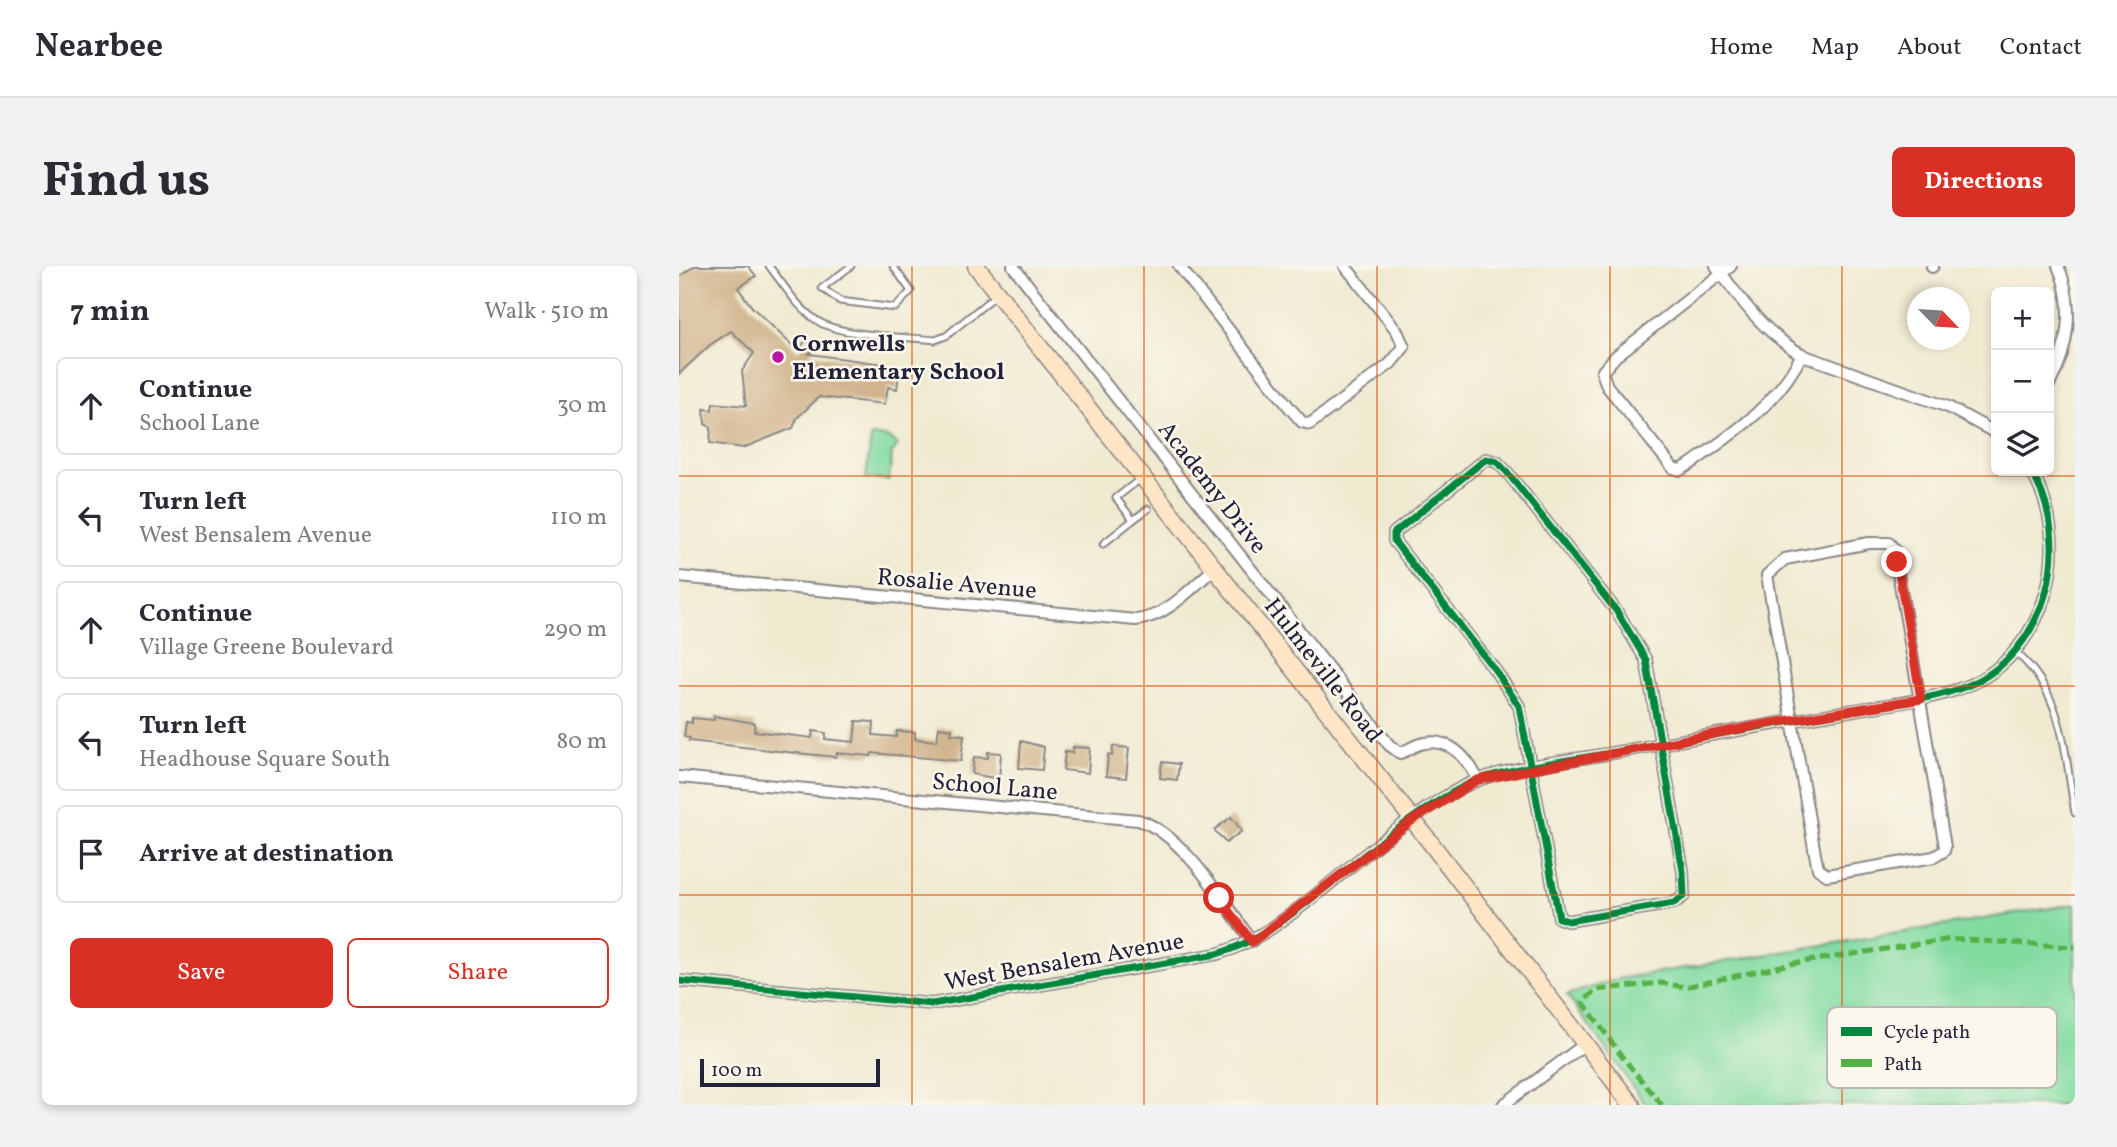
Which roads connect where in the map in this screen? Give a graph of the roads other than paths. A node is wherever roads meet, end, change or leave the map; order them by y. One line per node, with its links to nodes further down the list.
1 (769, 266): 11 (lane)
2 (851, 266): 3 (lane)
3 (893, 266)
4 (976, 266): 11 (main road, Hulmeville Road)
5 (1013, 266): 28 (street, Academy Drive)
6 (1179, 266): 7 (street)
7 (1345, 266)
8 (1731, 266): 10 (street)
9 (2058, 266): 13 (street)
10 (1719, 270): 12 (street); 12 (street)
11 (997, 293): 16 (main road, Hulmeville Road)
12 (1802, 354): 14 (street)
13 (2054, 375)
14 (1991, 430)
15 (2033, 476): 22 (street, West Bensalem Avenue)
16 (1142, 477): 18 (lane); 20 (main road, Hulmeville Road)
17 (1148, 509): 18 (lane)
18 (1133, 520): 19 (lane)
19 (1103, 544)
20 (1215, 568): 21 (street, Rosalie Avenue); 30 (main road, Hulmeville Road)
21 (679, 577)
22 (2014, 651): 23 (street, West Bensalem Avenue); 29 (lane)
23 (1921, 699): 24 (street, West Bensalem Avenue); 24 (street); 24 (street)
24 (1791, 720): 25 (street, West Bensalem Avenue)
25 (1660, 744): 26 (street, West Bensalem Avenue); 26 (street); 26 (street)
26 (1531, 767): 28 (street, West Bensalem Avenue)
27 (679, 777): 31 (street, School Lane)
28 (1478, 780): 30 (street, West Bensalem Avenue)
29 (2075, 813)
30 (1413, 820): 31 (street, West Bensalem Avenue); 33 (main road, Hulmeville Road)
31 (1252, 942): 32 (street, West Bensalem Avenue)
32 (679, 981)
33 (1585, 1044): 34 (street); 35 (main road, Hulmeville Road)
34 (1503, 1105)
35 (1632, 1105)

